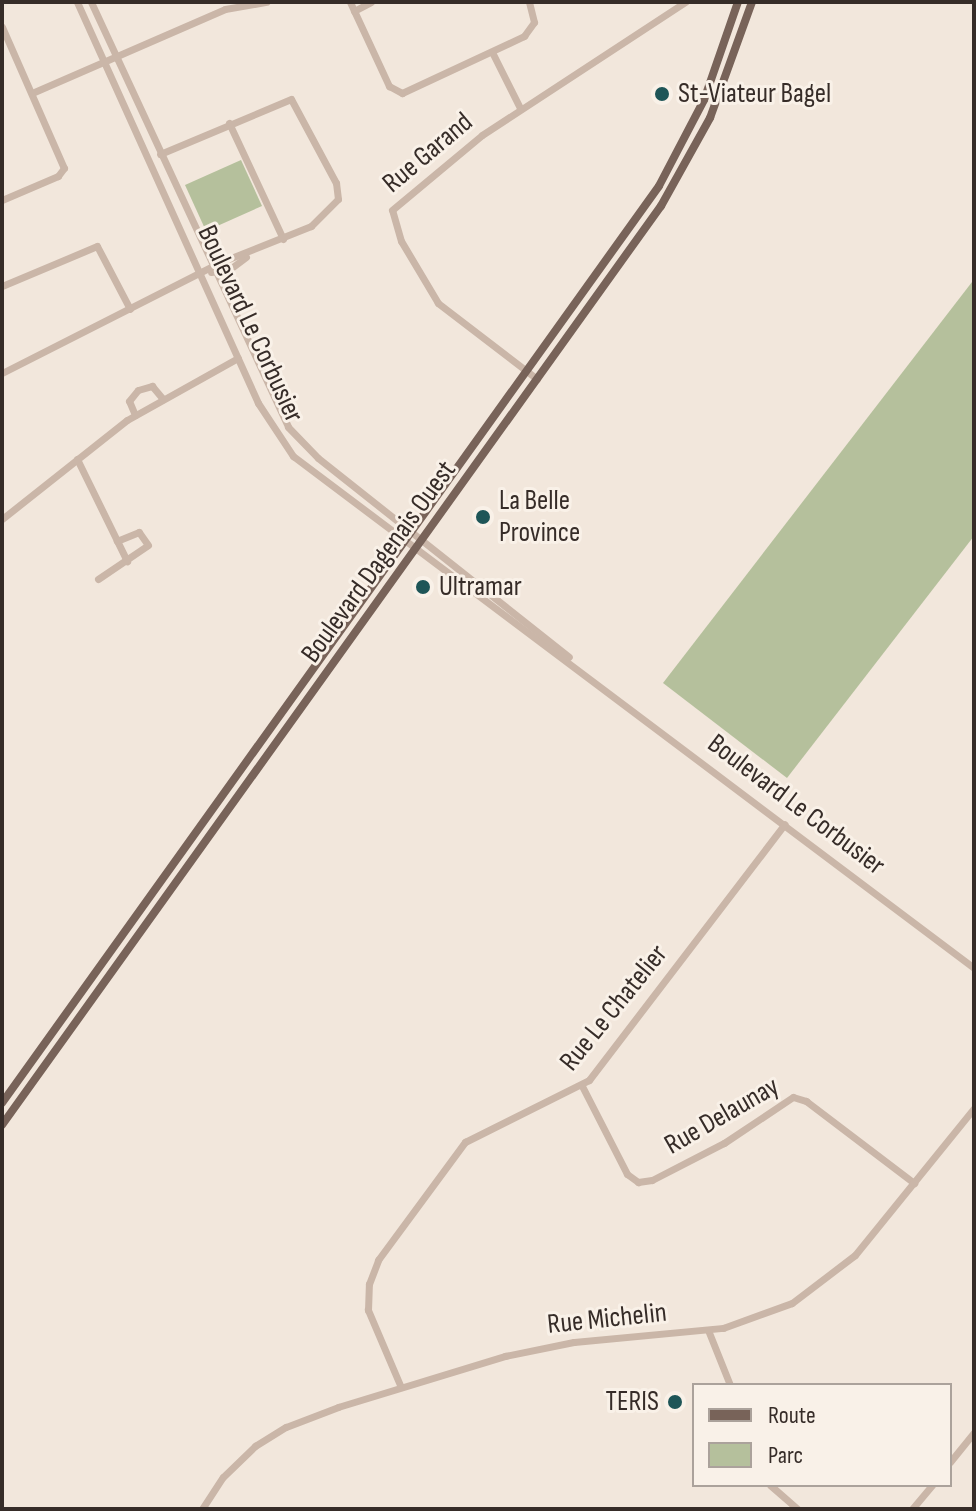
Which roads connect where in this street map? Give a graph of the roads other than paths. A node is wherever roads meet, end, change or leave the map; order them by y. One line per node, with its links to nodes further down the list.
1 (77, 2): 14 (street, Boulevard Le Corbusier)
2 (91, 2): 13 (street, Boulevard Le Corbusier)
3 (266, 2): 13 (street)
4 (350, 2): 10 (street)
5 (371, 2): 10 (street)
6 (529, 2): 12 (street)
7 (685, 2): 16 (street, Rue Garand)
8 (738, 2): 26 (main road, Boulevard Dagenais Ouest)
9 (752, 2): 28 (main road, Boulevard Dagenais Ouest)
10 (354, 11): 12 (street)
11 (2, 27): 15 (street)
12 (492, 52): 16 (street)
13 (117, 58): 14 (street); 18 (street, Boulevard Le Corbusier)
14 (104, 60): 15 (street); 22 (street, Boulevard Le Corbusier)
15 (32, 93): 19 (street)
16 (520, 108): 26 (street, Rue Garand)
17 (229, 123): 18 (street); 20 (street); 20 (street)
18 (160, 154): 21 (street, Boulevard Le Corbusier)
19 (2, 200)
20 (283, 239): 21 (street)
21 (213, 269): 22 (street); 33 (street, Boulevard Le Corbusier)
22 (201, 273): 24 (street); 25 (street, Boulevard Le Corbusier)
23 (2, 286): 24 (street)
24 (130, 309): 27 (street)
25 (238, 358): 29 (street); 36 (street, Boulevard Le Corbusier)
26 (527, 372): 28 (street, Rue Garand); 33 (main road, Boulevard Dagenais Ouest)
27 (2, 373)
28 (537, 379): 34 (main road, Boulevard Dagenais Ouest)
29 (163, 399): 30 (street); 30 (street)
30 (135, 415): 31 (street)
31 (77, 459): 32 (street); 35 (street)
32 (2, 519)
33 (413, 530): 34 (street, Boulevard Le Corbusier); 36 (main road, Boulevard Dagenais Ouest)
34 (422, 539): 37 (main road, Boulevard Dagenais Ouest); 40 (street, Boulevard Le Corbusier)
35 (117, 541): 38 (street); 38 (street)
36 (404, 542): 37 (street, Boulevard Le Corbusier); 44 (main road, Boulevard Dagenais Ouest)
37 (415, 549): 40 (street, Boulevard Le Corbusier); 46 (main road, Boulevard Dagenais Ouest)
38 (127, 561): 39 (street)
39 (98, 579)
40 (591, 677): 41 (street, Boulevard Le Corbusier)
41 (785, 824): 42 (street, Boulevard Le Corbusier); 43 (street, Rue Le Chatelier)
42 (974, 968)
43 (582, 1086): 47 (street, Rue Delaunay); 50 (street, Rue Le Chatelier)
44 (2, 1103)
45 (974, 1108): 47 (street, Rue Michelin)
46 (2, 1125)
47 (914, 1183): 48 (street, Rue Michelin)
48 (708, 1330): 49 (street); 50 (street, Rue Michelin)
49 (729, 1383)
50 (400, 1385): 55 (street, Rue Michelin)
51 (974, 1432): 52 (street)
52 (952, 1460)
53 (772, 1487): 56 (street)
54 (930, 1487): 57 (street)
55 (202, 1509)
56 (798, 1509)
57 (912, 1509)

